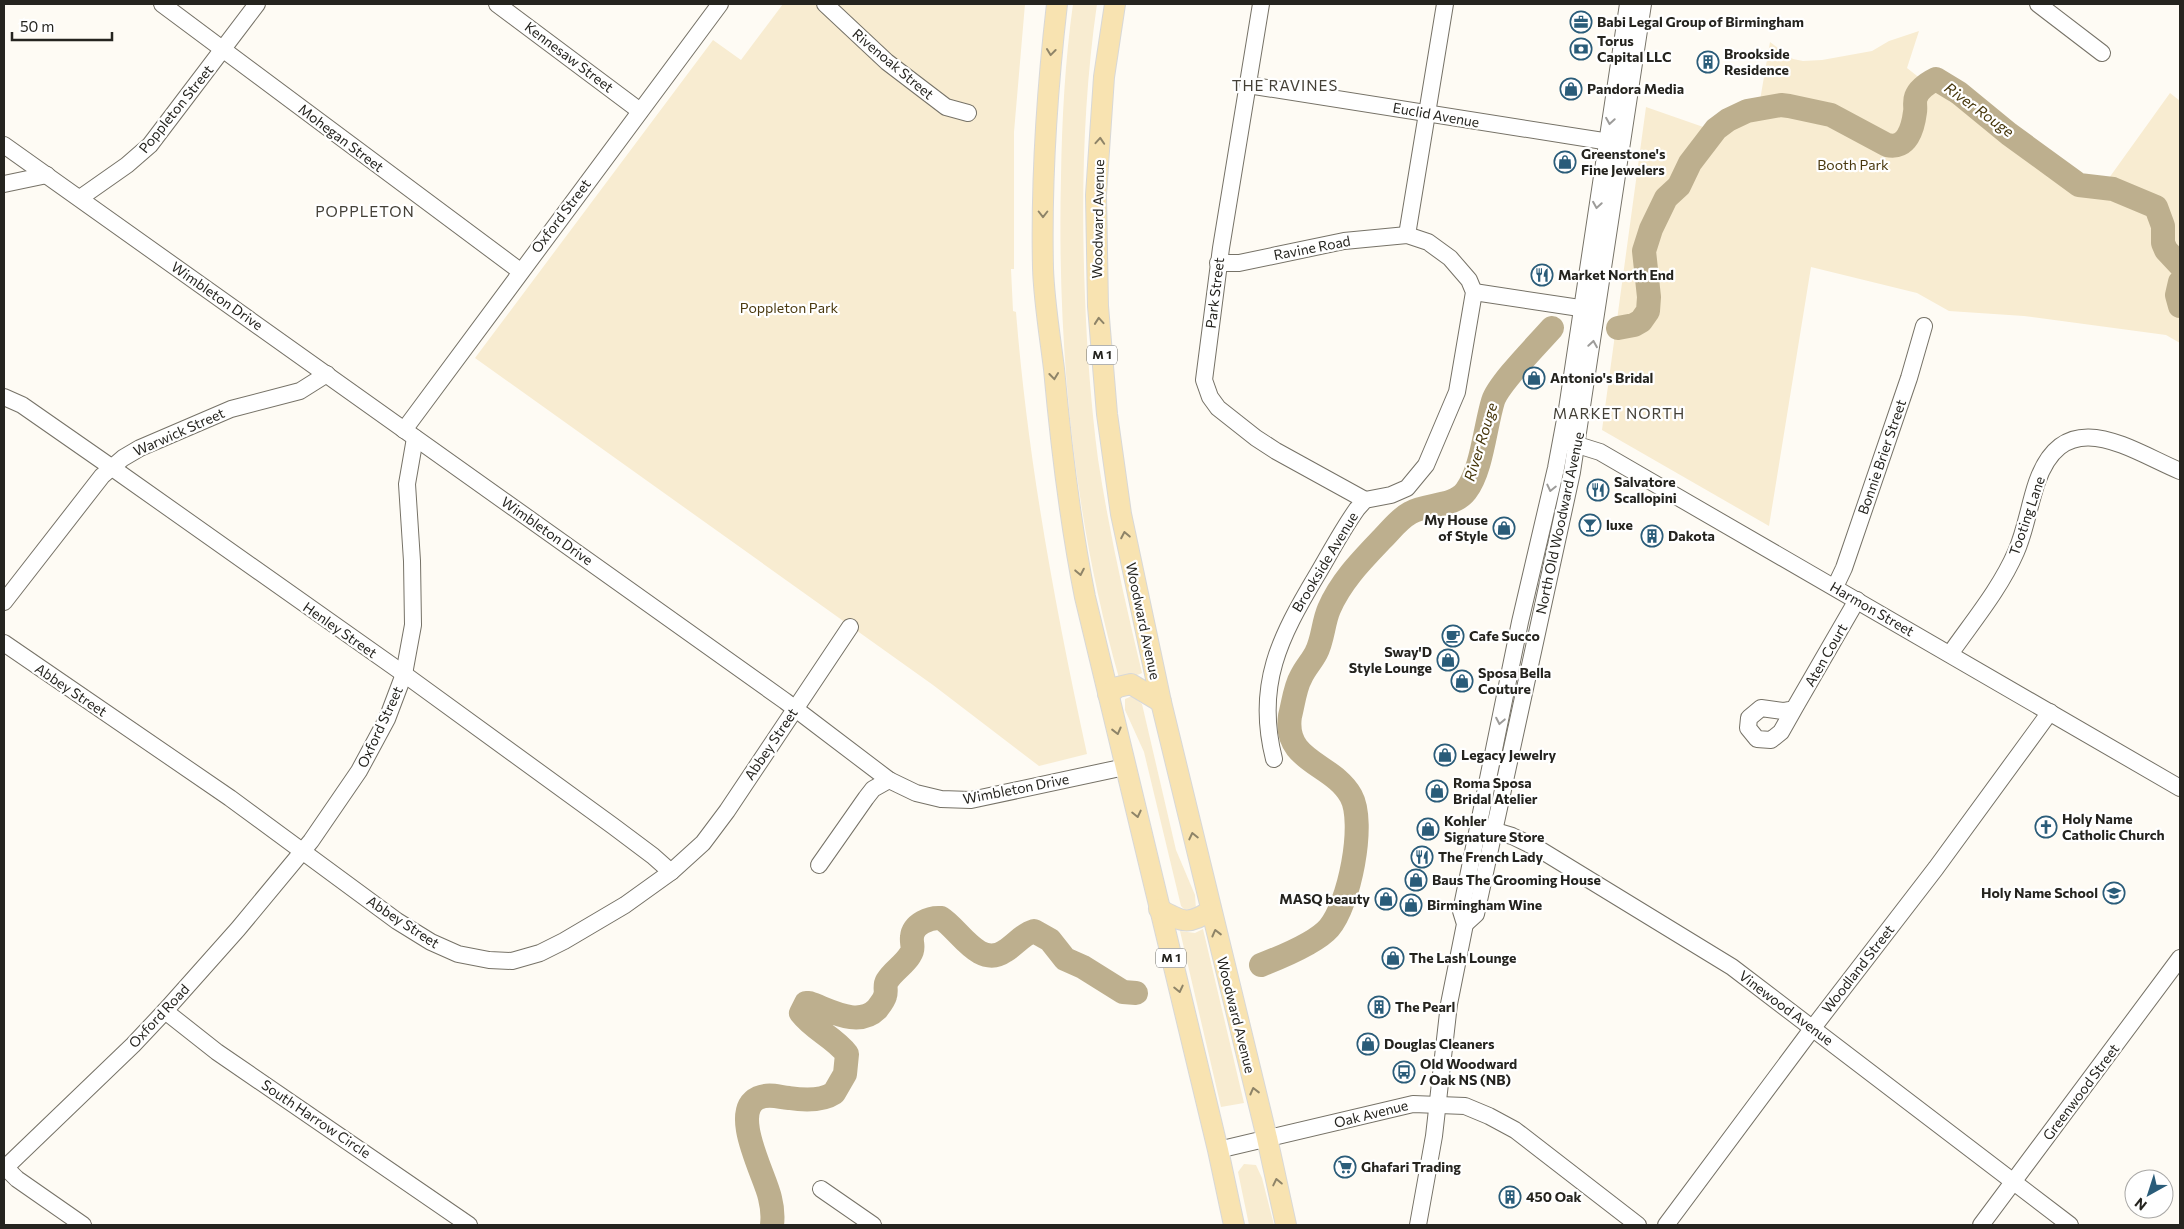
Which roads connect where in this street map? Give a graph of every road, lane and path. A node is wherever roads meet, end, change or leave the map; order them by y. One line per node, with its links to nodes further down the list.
1 (162, 4): 13 (street, Mohegan Street)
2 (257, 4): 13 (street, Poppleton Street)
3 (497, 4): 16 (street, Kennesaw Street)
4 (720, 4): 16 (street, Oxford Street)
5 (825, 4): 18 (street, Rivenoak Street)
6 (1057, 4): 48 (main road, M 1, one-way to 48)
7 (1115, 4): 49 (main road, Woodward Avenue / M 1, one-way to 7)
8 (1261, 4): 15 (street, Park Street)
9 (1445, 4): 17 (street)
10 (1628, 4): 19 (street, North Old Woodward Avenue, one-way to 19)
11 (1643, 4): 21 (street, North Old Woodward Avenue)
12 (2038, 4): 14 (street)
13 (223, 50): 24 (street, Poppleton Street); 27 (street, Mohegan Street)
14 (2102, 53)
15 (1248, 85): 17 (street, Euclid Avenue); 26 (street, Park Street)
16 (640, 111): 27 (street, Oxford Street)
17 (1427, 113): 19 (street, Euclid Avenue); 25 (street)
18 (968, 114)
19 (1607, 142): 21 (street, Euclid Avenue); 29 (street, North Old Woodward Avenue, one-way to 29)
20 (4, 144): 22 (street, Wimbleton Drive)
21 (1623, 144): 29 (street, North Old Woodward Avenue)
22 (46, 175): 23 (street); 24 (street, Wimbleton Drive)
23 (4, 184)
24 (80, 198): 31 (street, Wimbleton Drive)
25 (1407, 234): 26 (street, Ravine Road); 28 (street)
26 (1218, 263): 38 (street, Park Street)
27 (520, 271): 33 (street, Oxford Street)
28 (1474, 292): 29 (street); 38 (street, Brookside Avenue)
29 (1590, 309): 34 (street, North Old Woodward Avenue); 35 (street, North Old Woodward Avenue, one-way to 29)
30 (1924, 326): 39 (street, Bonnie Brier Street)
31 (327, 374): 33 (street, Wimbleton Drive); 36 (street, Warwick Street)
32 (4, 397): 36 (street, Henley Street)
33 (410, 434): 47 (street, Oxford Street); 50 (street, Wimbleton Drive)
34 (1561, 440): 35 (street, Harmon Street); 42 (street, North Old Woodward Avenue, one-way to 42)
35 (1577, 444): 39 (street, Harmon Street); 44 (street, North Old Woodward Avenue)
36 (111, 467): 41 (street, Warwick Street); 47 (street, Henley Street)
37 (2180, 471): 46 (street, Tooting Lane)
38 (1365, 500): 53 (street, Brookside Avenue)
39 (1835, 588): 40 (street, Harmon Street)
40 (1857, 600): 46 (street, Harmon Street); 51 (street, Aten Court)
41 (4, 602)
42 (1520, 622): 44 (street, North Old Woodward Avenue); 57 (street, North Old Woodward Avenue, one-way to 57)
43 (850, 627): 50 (street, Abbey Street)
44 (1538, 627): 57 (street, North Old Woodward Avenue)
45 (4, 643): 58 (street, Abbey Street)
46 (1950, 654): 52 (street, Harmon Street)
47 (404, 674): 58 (street, Oxford Street); 60 (street, Henley Street)
48 (1108, 694): 49 (main road); 54 (main road, M 1, one-way to 54)
49 (1161, 702): 62 (main road, Woodward Avenue / M 1, one-way to 49)
50 (795, 709): 55 (street, Wimbleton Drive); 60 (street, Abbey Street)
51 (1794, 709)
52 (2050, 712): 56 (street, Harmon Street); 65 (street, Woodland Street)
53 (1274, 759)
54 (1125, 767): 55 (street, Wimbleton Drive); 61 (main road, M 1, one-way to 61)
55 (889, 780): 59 (street)
56 (2180, 788)
57 (1486, 828): 65 (street, Vinewood Avenue); 66 (street, North Old Woodward Avenue)
58 (302, 851): 60 (street, Abbey Street); 64 (street, Oxford Road)
59 (819, 865)
60 (671, 872)
61 (1159, 909): 62 (main road); 68 (main road, M 1, one-way to 68)
62 (1211, 910): 67 (main road, Woodward Avenue / M 1, one-way to 62)
63 (2180, 958): 70 (street, Greenwood Street)
64 (166, 1011): 69 (street, Oxford Road); 73 (street, South Harrow Circle)
65 (1812, 1029): 70 (street, Vinewood Avenue); 79 (street, Woodland Street)
66 (1438, 1104): 67 (street, Oak Avenue); 77 (street, North Old Woodward Avenue); 78 (street, Oak Avenue)
67 (1267, 1138): 68 (street, Oak Avenue); 76 (main road, Woodward Avenue / M 1, one-way to 67)
68 (1218, 1150): 75 (main road, M 1)
69 (5, 1169): 72 (street)
70 (2013, 1182): 80 (street, Greenwood Street); 81 (street, Vinewood Avenue)
71 (822, 1189): 74 (street)
72 (83, 1225)
73 (469, 1225)
74 (874, 1225)
75 (1234, 1225)
76 (1286, 1225)
77 (1418, 1225)
78 (1638, 1225)
79 (1666, 1225)
80 (1981, 1225)
81 (2070, 1225)

